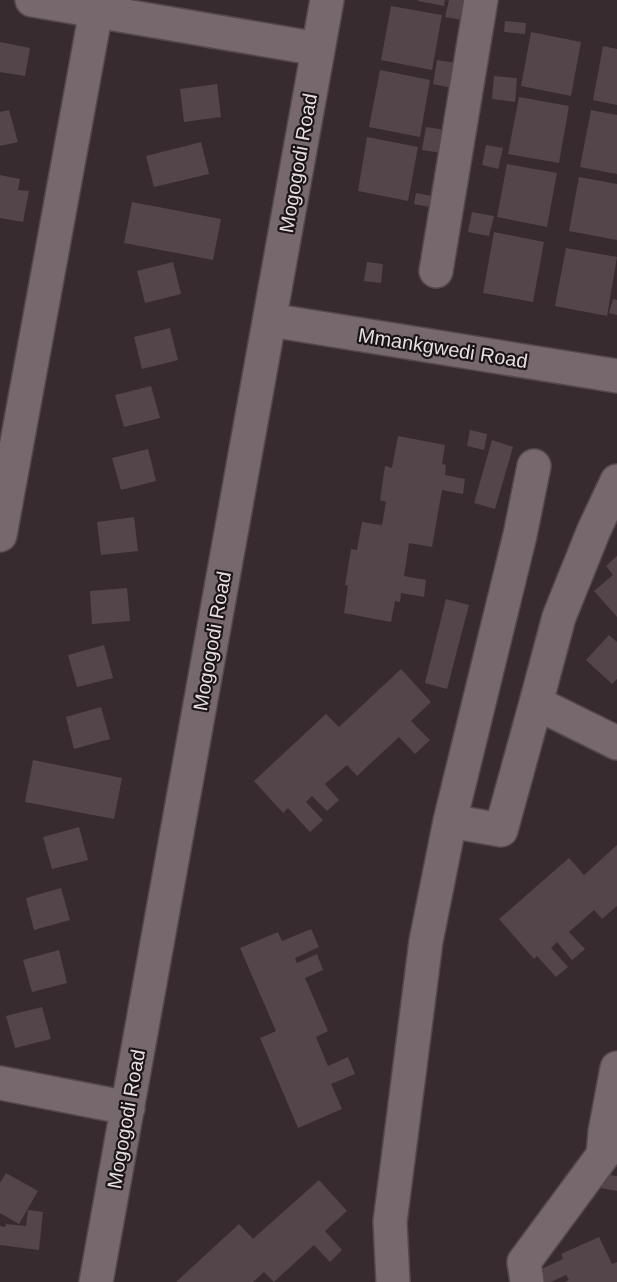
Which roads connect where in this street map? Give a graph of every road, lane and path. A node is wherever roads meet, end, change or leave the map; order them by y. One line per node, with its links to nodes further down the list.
1 (32, 0): 4 (street)
2 (327, 0): 5 (street, Mogogodi Road)
3 (481, 0): 6 (street)
4 (96, 11): 5 (street); 11 (street)
5 (318, 49): 7 (street, Mogogodi Road)
6 (436, 271)
7 (270, 320): 8 (street, Mmankgwedi Road); 17 (street, Mogogodi Road)
8 (617, 376)
9 (534, 466): 14 (street)
10 (617, 481): 12 (street)
11 (0, 535)
12 (536, 703): 13 (street); 14 (street)
13 (617, 743)
14 (450, 821): 19 (street)
15 (617, 1068): 20 (street)
16 (0, 1083): 17 (street)
17 (128, 1108): 18 (street, Mogogodi Road)
18 (96, 1282)
19 (393, 1282)
20 (527, 1282)

